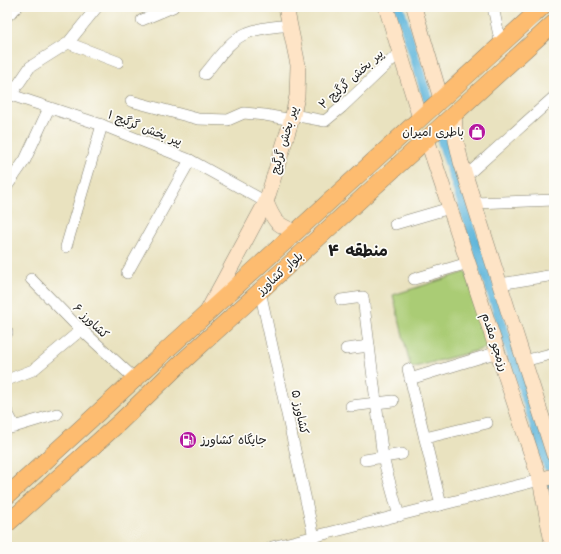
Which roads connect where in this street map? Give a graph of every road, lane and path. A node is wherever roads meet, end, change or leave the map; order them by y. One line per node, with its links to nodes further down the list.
1 (17, 7): 9 (street)
2 (97, 7): 13 (street)
3 (173, 7): 10 (street)
4 (286, 7): 12 (street, پیر بخش گرگیج)
5 (386, 7): 15 (street)
6 (414, 7): 21 (street)
7 (493, 7): 14 (street)
8 (542, 7): 14 (main road, بلوار کشاورز)
9 (7, 16)
10 (142, 20)
11 (554, 23): 16 (main road, بلوار کشاورز)
12 (290, 25): 18 (street); 25 (street, پیر بخش گرگیج)
13 (68, 43): 17 (street); 19 (street)
14 (501, 45): 16 (main road); 21 (main road, بلوار کشاورز)
15 (400, 52): 25 (street, پیر بخش گرگیج ۲); 26 (street)
16 (514, 60): 24 (main road, بلوار کشاورز)
17 (118, 62)
18 (205, 74)
19 (9, 95): 23 (street, پیر بخش گرگیج ۱)
20 (554, 97): 30 (street)
21 (441, 99): 26 (main road, بلوار کشاورز)
22 (131, 100): 25 (street)
23 (48, 108): 27 (street, پیر بخش گرگیج ۱); 31 (street)
24 (454, 114): 28 (main road, بلوار کشاورز); 30 (street, رزمجو مقدم)
25 (293, 117): 33 (street, پیر بخش گرگیج)
26 (420, 118): 37 (main road, بلوار کشاورز)
27 (102, 126): 29 (street, پیر بخش گرگیج ۱); 38 (street)
28 (427, 138): 35 (street, رزمجو مقدم); 45 (main road, بلوار کشاورز)
29 (190, 160): 33 (street, پیر بخش گرگیج ۱); 40 (street)
30 (466, 176): 34 (street, رزمجو مقدم)
31 (7, 186)
32 (554, 200): 34 (street)
33 (266, 202): 37 (street); 47 (street, پیر بخش گرگیج)
34 (474, 203): 44 (street, رزمجو مقدم)
35 (450, 208): 36 (street); 39 (street, رزمجو مقدم)
36 (395, 224)
37 (296, 232): 47 (main road, بلوار کشاورز)
38 (66, 247)
39 (468, 263): 43 (street); 51 (street, رزمجو مقدم)
40 (127, 273)
41 (554, 275): 44 (street)
42 (31, 279): 48 (street, کشاورز ۶)
43 (414, 279)
44 (500, 284): 53 (street, رزمجو مقدم)
45 (260, 291): 72 (main road, بلوار کشاورز); 73 (street, کشاورز ۵)
46 (341, 300): 49 (street)
47 (207, 313): 54 (main road, بلوار کشاورز)
48 (82, 330): 54 (street, کشاورز ۶); 55 (street)
49 (369, 346): 50 (street); 57 (street)
50 (346, 349)
51 (498, 352): 63 (street); 68 (street, رزمجو مقدم)
52 (554, 353): 53 (street)
53 (524, 361): 65 (street, رزمجو مقدم)
54 (135, 379): 69 (main road, بلوار کشاورز)
55 (7, 380)
56 (393, 401): 57 (street)
57 (376, 402): 58 (street); 66 (street)
58 (350, 406)
59 (7, 412): 62 (street)
60 (57, 414): 62 (street)
61 (487, 423): 63 (street)
62 (11, 428)
63 (425, 438): 70 (street)
64 (402, 454): 66 (street)
65 (554, 455)
66 (383, 458): 67 (street); 71 (street)
67 (365, 460)
68 (547, 478): 70 (street); 75 (street, رزمجو مقدم)
69 (7, 496)
70 (441, 505): 71 (street)
71 (399, 516): 73 (street)
72 (7, 524)
73 (314, 537): 74 (street)
74 (272, 547)
75 (553, 547)

